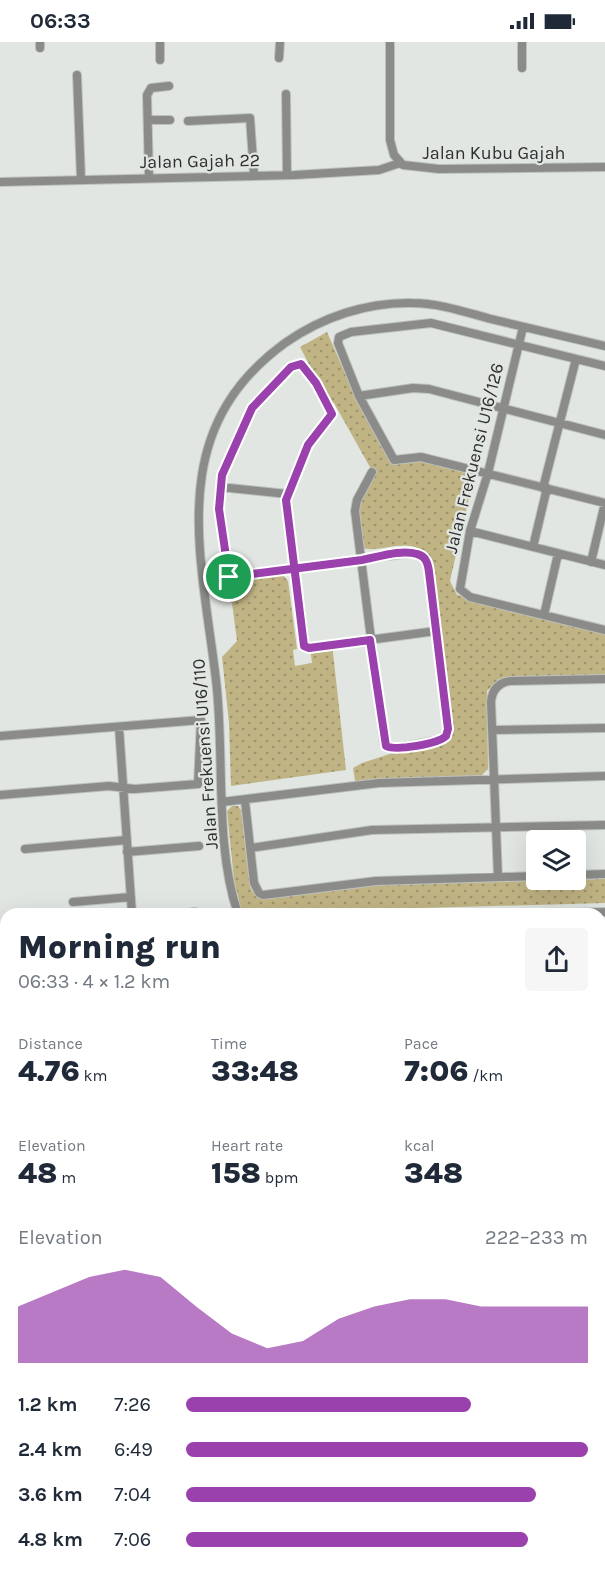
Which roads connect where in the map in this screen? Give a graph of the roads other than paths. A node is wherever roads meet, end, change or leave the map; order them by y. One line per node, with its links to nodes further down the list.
1 (160, 42): 6 (street)
2 (280, 42): 5 (street)
3 (390, 42): 14 (street, Jalan Kubu Gajah)
4 (522, 42): 7 (street)
5 (279, 58)
6 (160, 60)
7 (522, 68)
8 (77, 75): 19 (street)
9 (169, 86): 11 (street)
10 (286, 94): 17 (street)
11 (150, 120): 12 (street); 18 (street)
12 (170, 120)
13 (188, 121): 16 (street)
14 (400, 163): 15 (street, Jalan Kubu Gajah); 17 (street, Jalan Gajah 22)
15 (605, 167)
16 (254, 175): 17 (street, Jalan Gajah 22); 18 (street, Jalan Gajah 22)
17 (287, 175)
18 (149, 178): 19 (street, Jalan Gajah 22)
19 (81, 179): 20 (street, Jalan Gajah 22)
20 (0, 182)
21 (523, 327): 22 (street, Jalan Frekuensi U16/126); 23 (street, Jalan Frekuensi U16/110); 45 (street, Jalan Frekuensi U16/110)
22 (518, 344): 24 (street); 26 (street); 27 (street, Jalan Frekuensi U16/126)
23 (605, 346)
24 (576, 359): 25 (street); 28 (street)
25 (605, 366)
26 (359, 396): 27 (street); 31 (street)
27 (502, 407): 28 (street); 31 (street, Jalan Frekuensi U16/126)
28 (560, 423): 29 (street); 33 (street)
29 (605, 435)
30 (372, 472): 40 (street)
31 (488, 473): 33 (street); 37 (street, Jalan Frekuensi U16/126)
32 (220, 488): 35 (street); 35 (street); 44 (street)
33 (545, 488): 36 (street); 38 (street)
34 (605, 493): 36 (street)
35 (287, 494): 43 (street)
36 (604, 503): 41 (street)
37 (470, 531): 38 (street); 46 (street, Jalan Frekuensi U16/126)
38 (533, 547): 39 (street)
39 (558, 554): 41 (street); 46 (street)
40 (360, 560): 43 (street); 48 (street); 49 (street)
41 (591, 562): 42 (street)
42 (605, 565)
43 (293, 568): 44 (street); 49 (street)
44 (229, 577): 45 (street)
45 (204, 580): 60 (street, Jalan Frekuensi U16/110)
46 (544, 615): 47 (street, Jalan Frekuensi U16/126)
47 (605, 630)
48 (436, 632): 49 (street); 49 (street)
49 (370, 640)
50 (605, 679): 53 (street)
51 (119, 727): 54 (street); 57 (street); 57 (street)
52 (605, 728): 53 (street)
53 (492, 730): 56 (street)
54 (0, 736)
55 (605, 776): 56 (street)
56 (493, 779): 59 (street); 62 (street)
57 (123, 787): 58 (street); 63 (street)
58 (0, 795)
59 (245, 801): 60 (street); 65 (street)
60 (222, 802): 75 (street, Jalan Frekuensi U16/110)
61 (605, 825): 62 (street)
62 (495, 827): 65 (street); 71 (street)
63 (127, 840): 66 (street); 67 (street)
64 (199, 846): 67 (street)
65 (251, 848): 71 (street)
66 (25, 849)
67 (128, 852): 72 (street)
68 (605, 874): 69 (street)
69 (586, 875)
70 (526, 876): 71 (street)
71 (498, 877)
72 (130, 897): 73 (street); 74 (street)
73 (73, 902)
74 (131, 908)
75 (237, 908)

